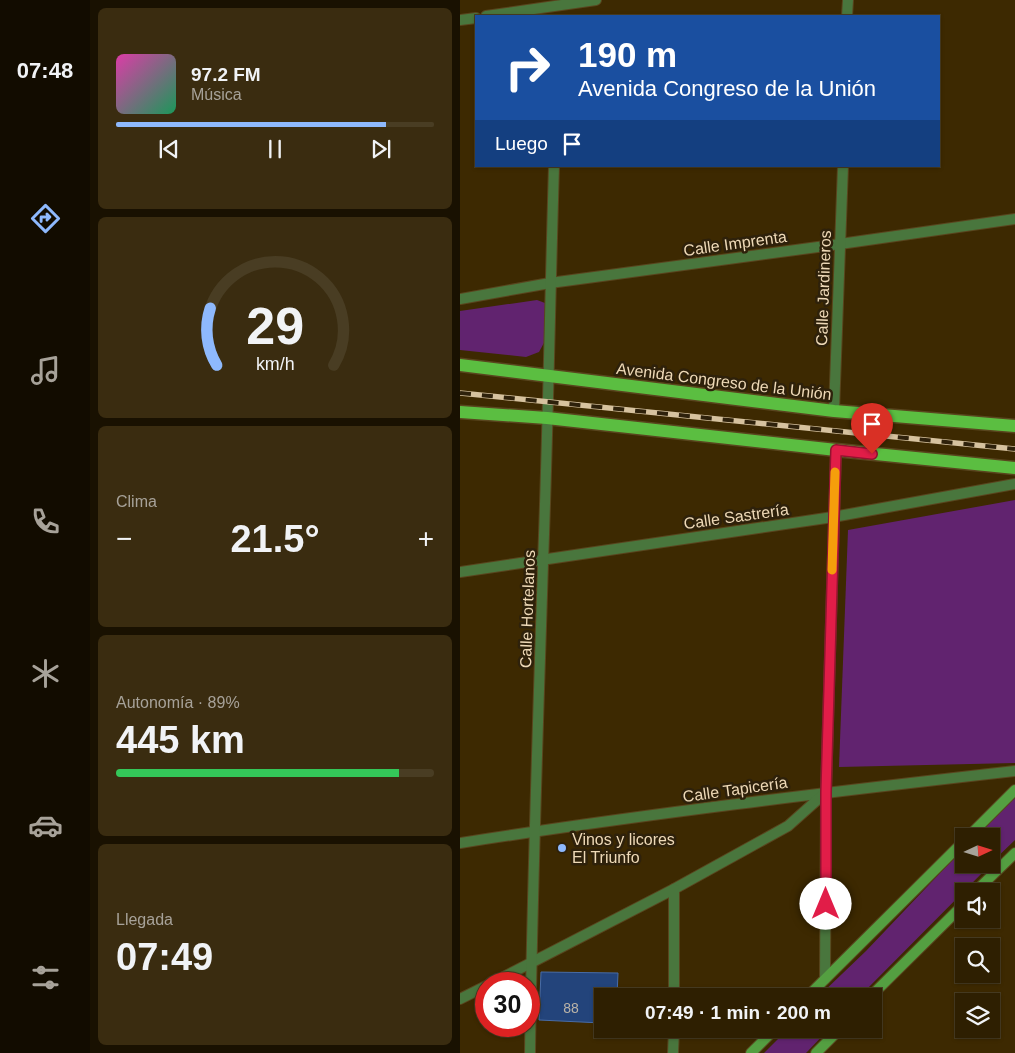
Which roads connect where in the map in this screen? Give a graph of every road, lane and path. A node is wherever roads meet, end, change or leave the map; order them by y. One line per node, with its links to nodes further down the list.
1 (596, 0): 3 (street)
2 (848, 0): 5 (street)
3 (559, 7): 4 (street)
4 (494, 15)
5 (847, 15)
6 (475, 18): 7 (street)
7 (460, 20)
8 (554, 167): 12 (street, Calle Hortelanos)
9 (842, 167): 11 (street, Calle Jardineros)
10 (1015, 219): 11 (street, Calle Imprenta)
11 (840, 244): 12 (street, Calle Imprenta); 16 (street, Calle Jardineros)
12 (550, 284): 13 (street, Calle Imprenta); 15 (street, Calle Hortelanos)
13 (460, 299)
14 (460, 365): 15 (main road, Avenida Congreso de la Unión)
15 (549, 375): 16 (main road, Avenida Congreso de la Unión); 18 (street, Calle Hortelanos)
16 (834, 411): 19 (main road, Avenida Congreso de la Unión)
17 (460, 412): 18 (main road)
18 (547, 418): 20 (main road); 24 (street, Calle Hortelanos)
19 (1015, 426)
20 (836, 450): 21 (main road); 23 (street)
21 (1015, 468)
22 (1015, 484): 23 (street, Calle Sastrería)
23 (833, 517): 24 (street, Calle Sastrería); 28 (street)
24 (544, 560): 25 (street, Calle Sastrería); 30 (street, Calle Hortelanos)
25 (460, 572)
26 (1015, 771): 28 (street, Calle Tapicería)
27 (1015, 790): 29 (main road)
28 (826, 792): 30 (street, Calle Tapicería); 35 (street); 39 (street)
29 (977, 828)
30 (534, 831): 31 (street, Calle Tapicería); 37 (street, Calle Hortelanos)
31 (460, 843)
32 (955, 850): 39 (main road)
33 (1015, 853): 34 (main road)
34 (984, 883)
35 (674, 889): 37 (street); 40 (street)
36 (955, 913): 42 (main road)
37 (531, 962): 38 (street); 48 (street, Calle Hortelanos)
38 (512, 972)
39 (825, 979): 41 (main road)
40 (674, 988)
41 (816, 988)
42 (879, 988)
43 (475, 992): 44 (street)
44 (460, 999)
45 (674, 1038): 49 (street)
46 (766, 1038): 50 (main road)
47 (831, 1038): 51 (main road)
48 (530, 1053)
49 (673, 1053)
50 (750, 1053)
51 (816, 1053)

